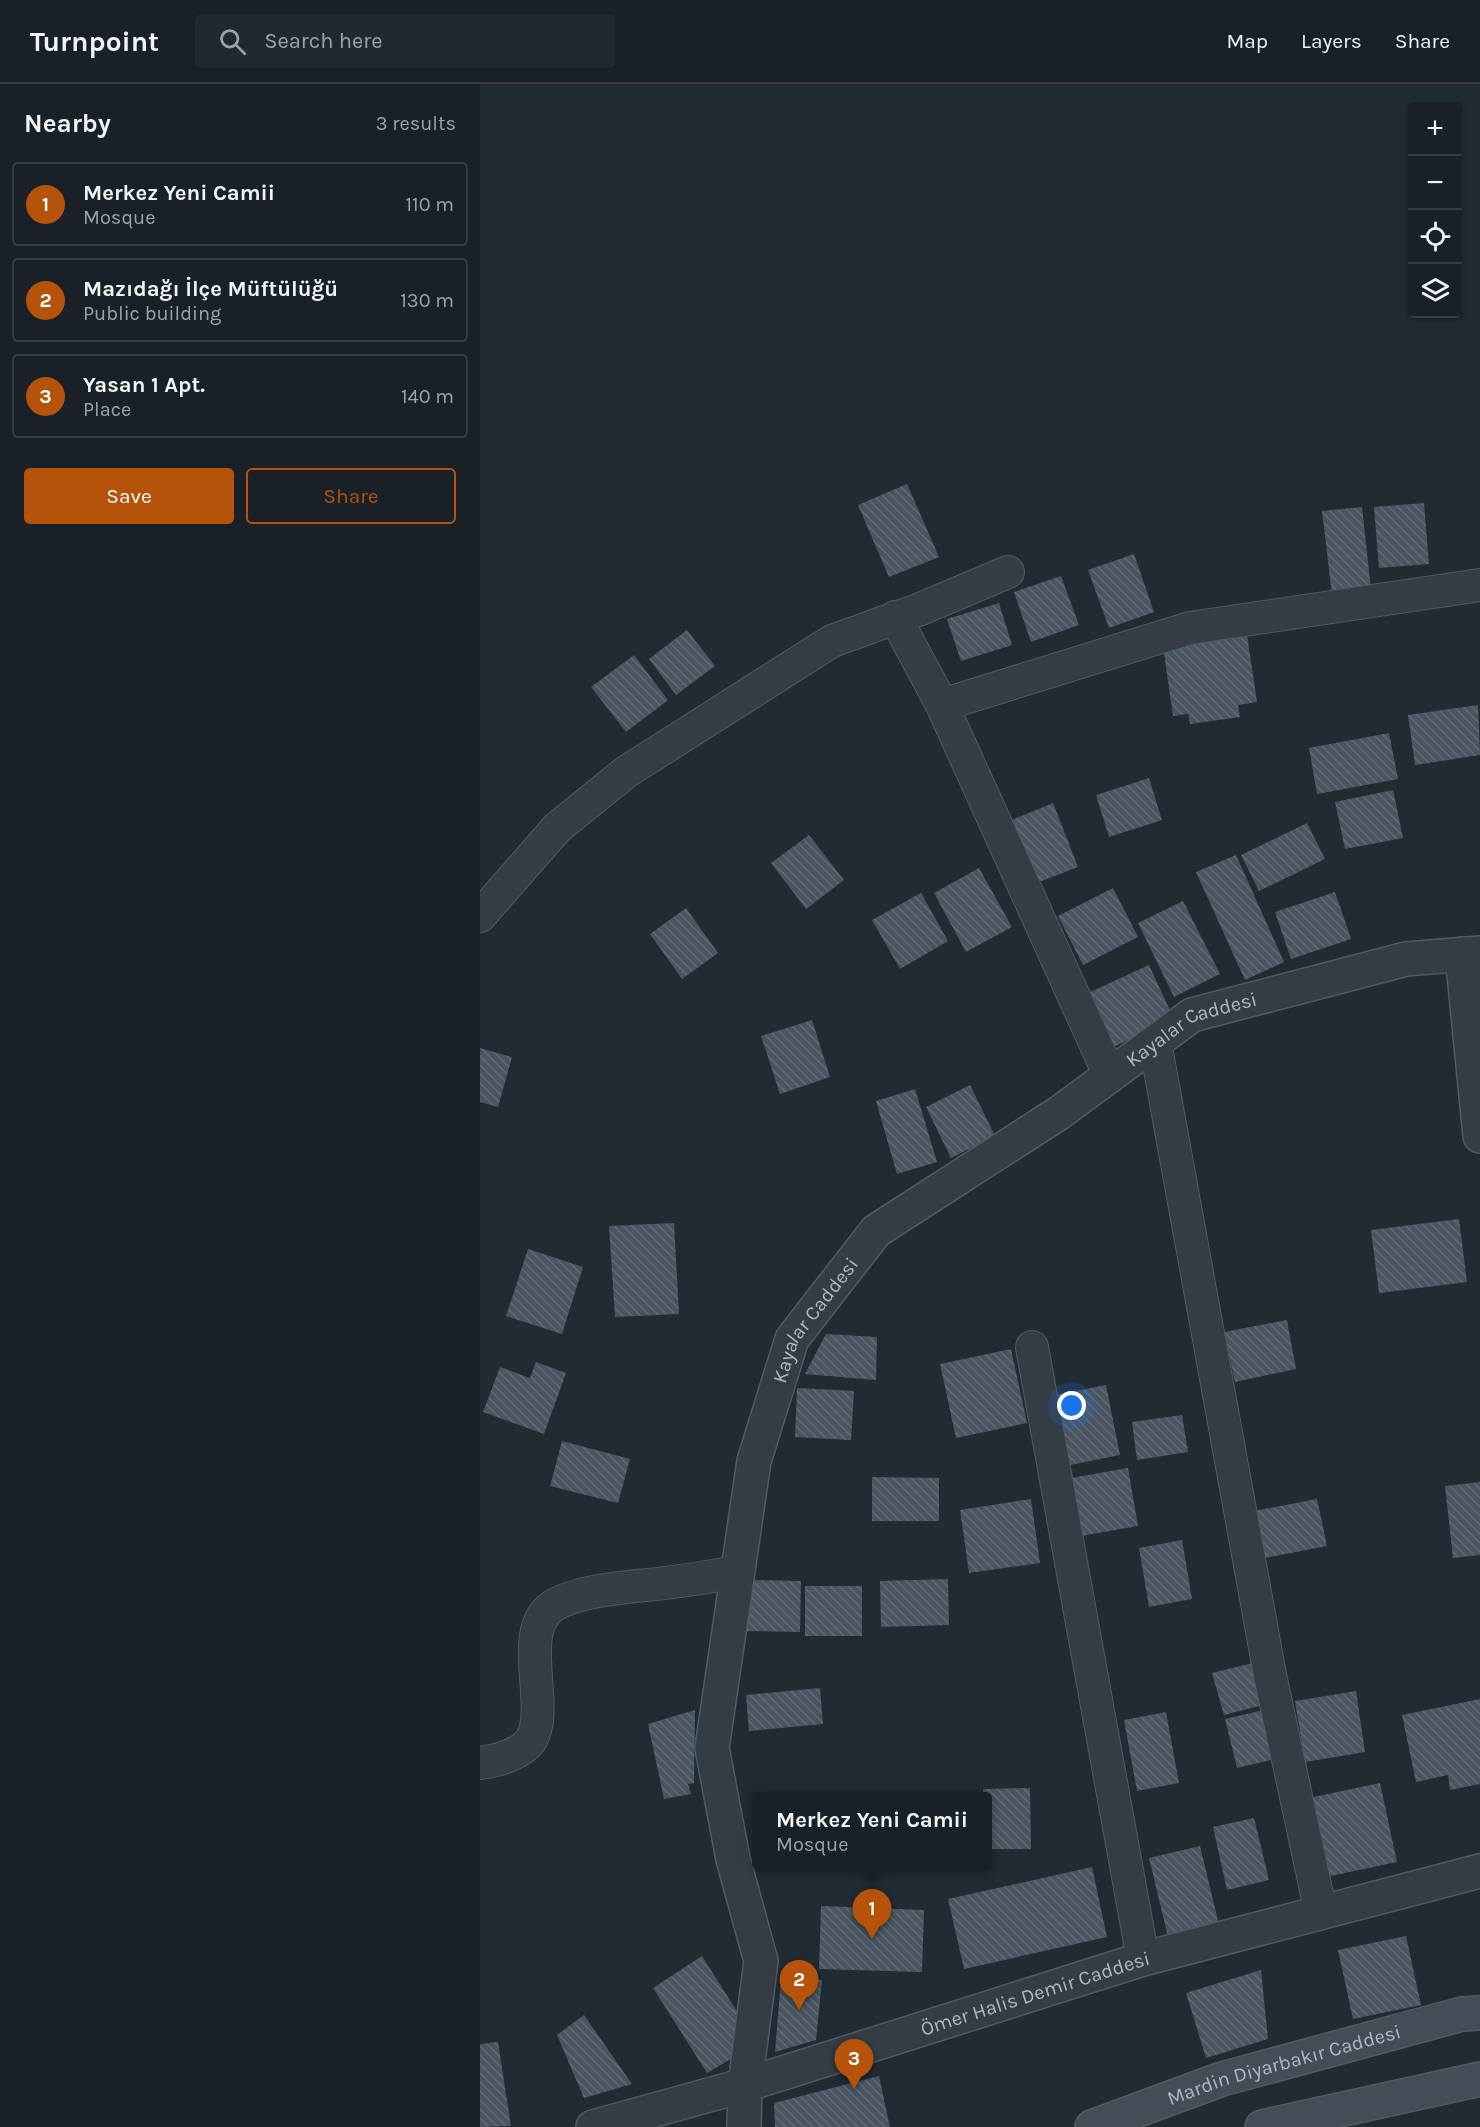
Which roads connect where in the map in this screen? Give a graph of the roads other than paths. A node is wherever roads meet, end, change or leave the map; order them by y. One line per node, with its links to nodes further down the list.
1 (1008, 572): 3 (street)
2 (1480, 585): 4 (street)
3 (895, 617): 4 (street); 5 (street)
4 (942, 705): 8 (street)
5 (480, 916)
6 (1471, 953): 7 (street, Kayalar Caddesi); 9 (street)
7 (1155, 1042): 8 (street, Kayalar Caddesi); 14 (street)
8 (1110, 1076): 11 (street, Kayalar Caddesi)
9 (1480, 1136)
10 (1032, 1347): 15 (street)
11 (738, 1572): 12 (street); 18 (street, Kayalar Caddesi)
12 (480, 1764)
13 (1480, 1871): 14 (street, Ömer Halis Demir Caddesi)
14 (1321, 1913): 15 (street, Ömer Halis Demir Caddesi)
15 (1143, 1959): 18 (street, Ömer Halis Demir Caddesi)
16 (1480, 2013): 21 (main road, Mardin Diyarbakır Caddesi)
17 (1480, 2079): 22 (main road)
18 (745, 2085): 19 (street, Ömer Halis Demir Caddesi); 20 (street, Kayalar Caddesi)
19 (593, 2127)
20 (744, 2127)
21 (1092, 2127)
22 (1262, 2127)

